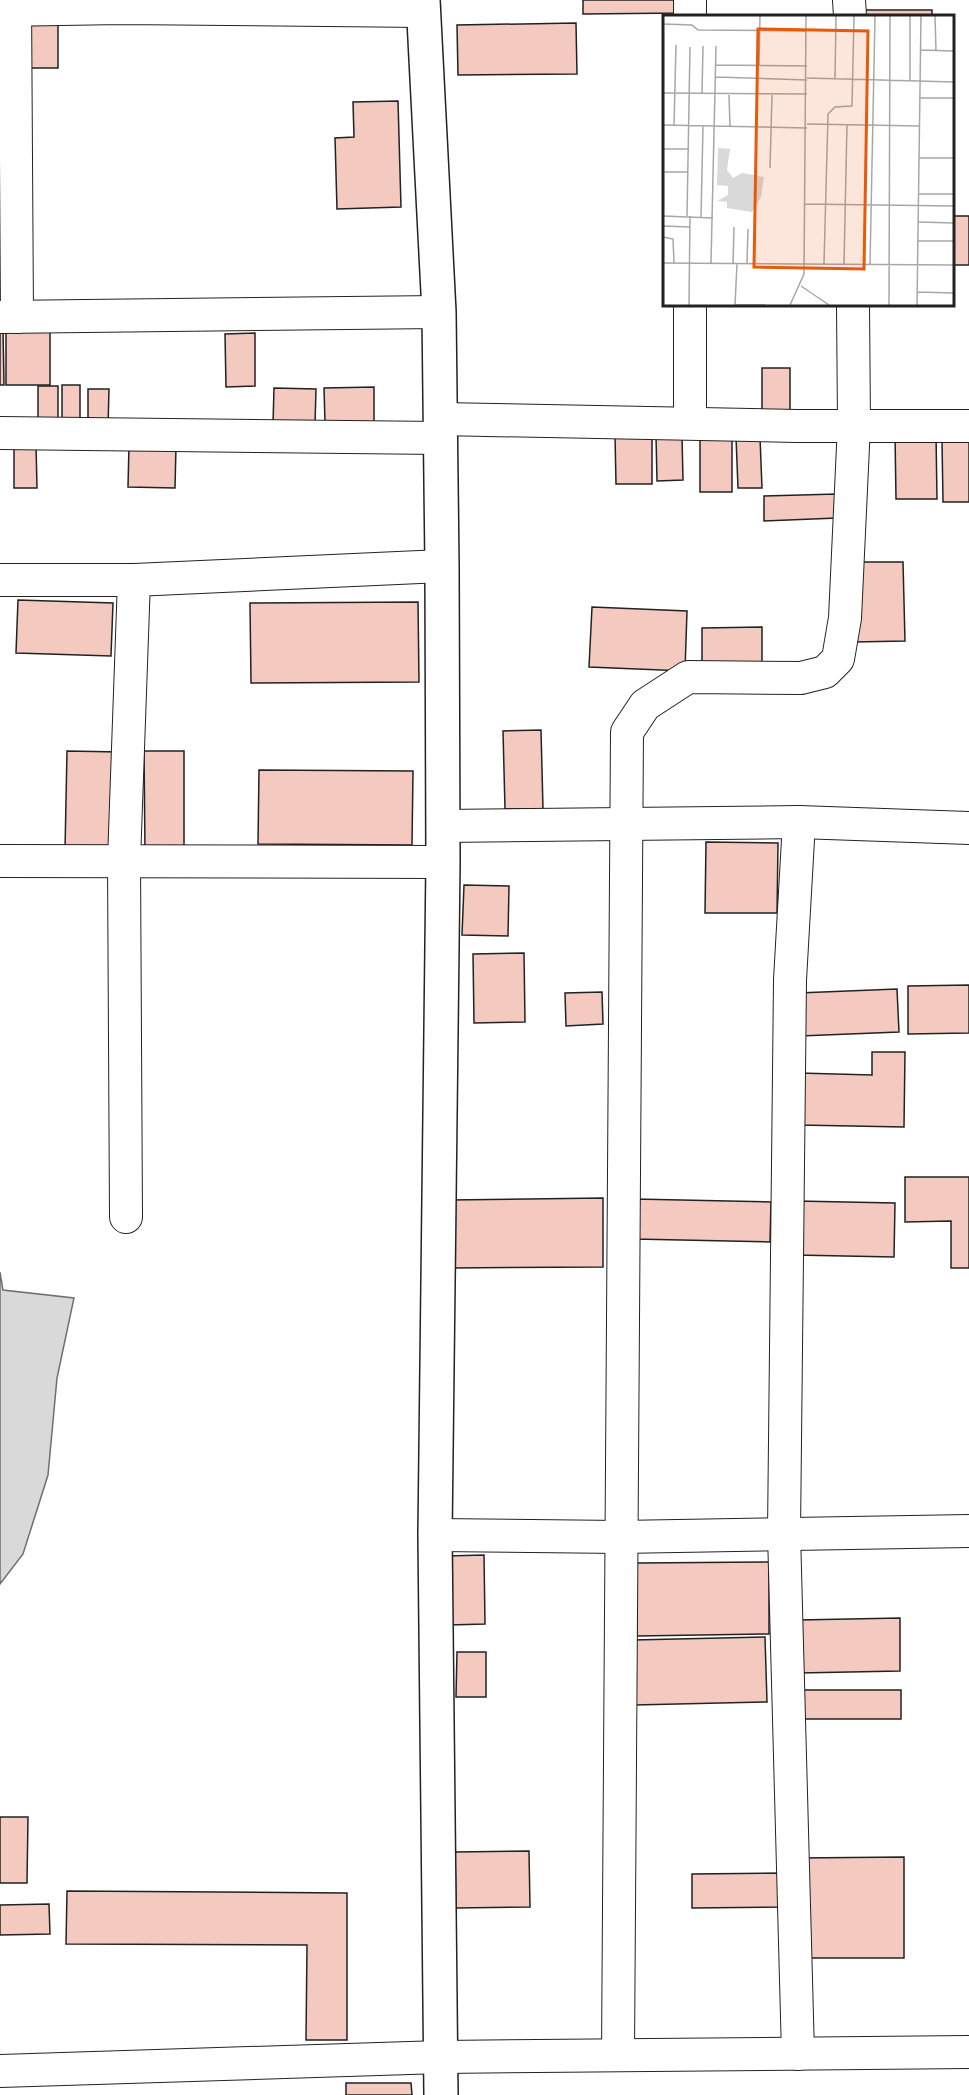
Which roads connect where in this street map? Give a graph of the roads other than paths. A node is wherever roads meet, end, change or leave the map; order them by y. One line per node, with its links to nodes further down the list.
1 (849, 0): 5 (street)
2 (122, 4): 3 (street); 4 (street)
3 (423, 6): 8 (street)
4 (10, 7): 9 (street)
5 (850, 15)
6 (690, 306): 10 (street)
7 (853, 306): 11 (street)
8 (439, 312): 9 (street); 13 (street)
9 (9, 317)
10 (690, 423): 11 (street); 13 (street)
11 (854, 425): 12 (street); 18 (street)
12 (969, 426)
13 (440, 429): 14 (street); 15 (street)
14 (0, 433)
15 (442, 566): 17 (street); 20 (street)
16 (0, 580): 17 (street)
17 (134, 580): 23 (street)
18 (626, 822): 19 (street); 20 (street); 29 (street)
19 (799, 822): 21 (street); 27 (street)
20 (443, 826): 24 (street)
21 (969, 828)
22 (0, 861): 23 (street)
23 (124, 861): 24 (street); 25 (street)
24 (443, 862): 28 (street)
25 (126, 1217)
26 (969, 1531): 27 (street)
27 (784, 1533): 29 (street); 31 (street)
28 (435, 1535): 29 (street); 33 (street)
29 (620, 1537): 32 (street)
30 (969, 2052): 31 (street)
31 (798, 2054): 32 (street)
32 (618, 2055): 33 (street)
33 (441, 2057): 34 (street); 35 (street)
34 (0, 2071)
35 (441, 2095)

